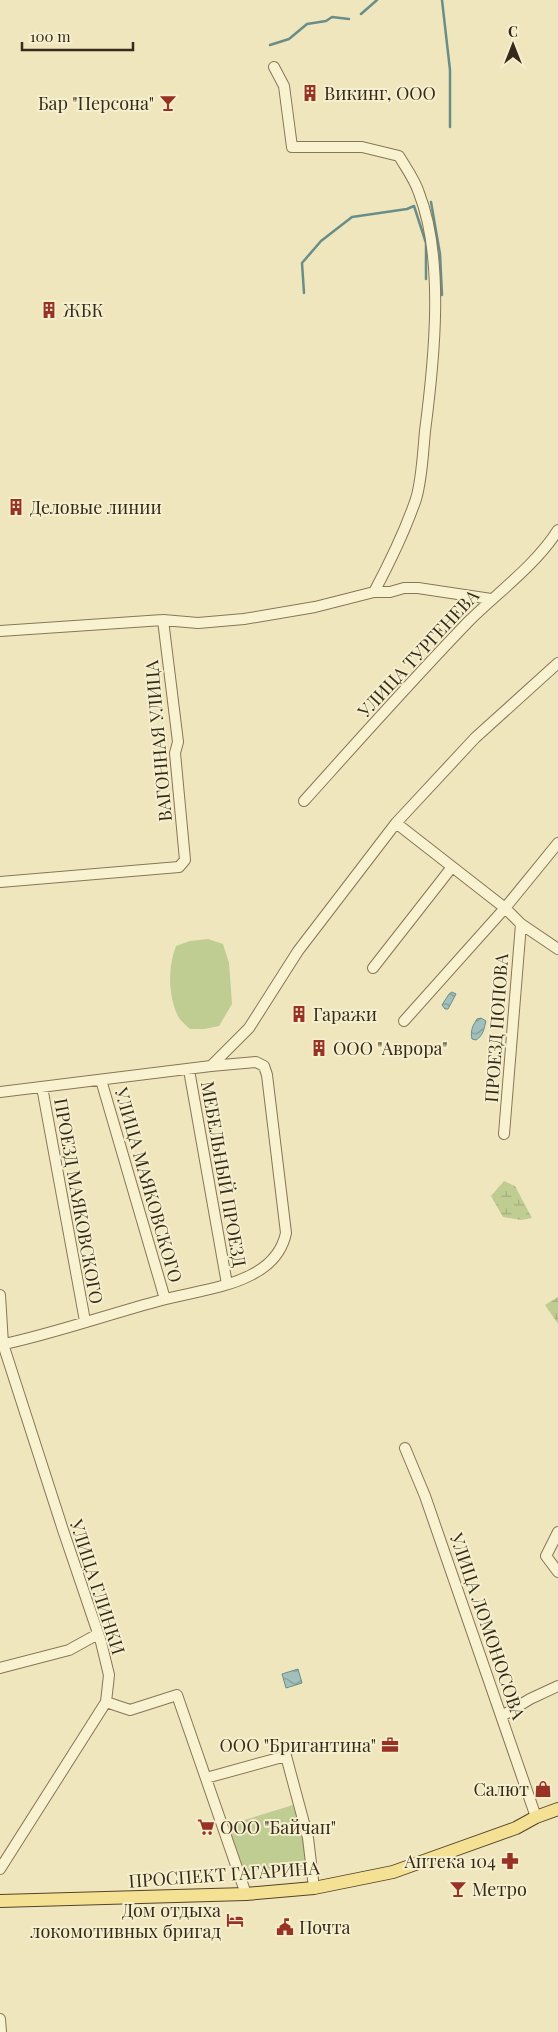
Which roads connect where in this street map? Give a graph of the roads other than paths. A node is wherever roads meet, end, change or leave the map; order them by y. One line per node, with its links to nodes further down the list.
1 (274, 67): 3 (street)
2 (558, 530): 4 (street, УЛИЦА ТУРГЕНЕВА)
3 (374, 592): 4 (street); 5 (street)
4 (491, 599): 8 (street, УЛИЦА ТУРГЕНЕВА)
5 (163, 620): 6 (street); 12 (street, ВАГОННАЯ УЛИЦА)
6 (0, 631)
7 (558, 663): 9 (street)
8 (304, 801)
9 (396, 823): 11 (street); 18 (street)
10 (558, 843): 13 (street, ПРОЕЗД ПОПОВА)
11 (452, 867): 13 (street); 16 (street)
12 (0, 882)
13 (505, 908): 14 (street); 17 (street, ПРОЕЗД ПОПОВА)
14 (520, 924): 15 (street); 23 (street, ПРОЕЗД ПОПОВА)
15 (558, 949)
16 (373, 968)
17 (404, 1021)
18 (211, 1066): 19 (street); 24 (street)
19 (189, 1070): 20 (street); 24 (street, МЕБЕЛЬНЫЙ ПРОЕЗД)
20 (101, 1080): 21 (street); 26 (street, УЛИЦА МАЯКОВСКОГО)
21 (42, 1087): 22 (street); 27 (street, ПРОЕЗД МАЯКОВСКОГО)
22 (0, 1092)
23 (504, 1134)
24 (226, 1284): 26 (street)
25 (0, 1295): 28 (street, УЛИЦА ГЛИНКИ)
26 (165, 1299): 27 (street)
27 (85, 1322): 28 (street)
28 (2, 1345): 32 (street, УЛИЦА ГЛИНКИ)
29 (405, 1448): 36 (street, УЛИЦА ЛОМОНОСОВА)
30 (558, 1532): 31 (street)
31 (558, 1572)
32 (98, 1634): 33 (street); 35 (street, УЛИЦА ГЛИНКИ)
33 (0, 1668)
34 (558, 1686): 36 (street)
35 (106, 1702): 37 (street); 40 (street)
36 (502, 1716): 39 (street, УЛИЦА ЛОМОНОСОВА)
37 (206, 1778): 41 (street); 42 (street)
38 (558, 1809): 39 (main road, ПРОСПЕКТ ГАГАРИНА)
39 (536, 1817): 41 (main road, ПРОСПЕКТ ГАГАРИНА)
40 (0, 1869)
41 (314, 1888): 42 (main road, ПРОСПЕКТ ГАГАРИНА)
42 (246, 1894): 43 (main road, ПРОСПЕКТ ГАГАРИНА)
43 (0, 1901)
44 (0, 2019): 45 (street)
45 (1, 2032)

